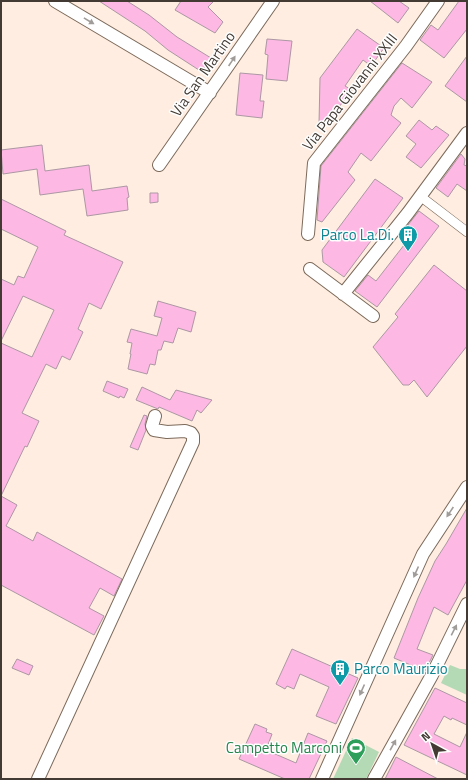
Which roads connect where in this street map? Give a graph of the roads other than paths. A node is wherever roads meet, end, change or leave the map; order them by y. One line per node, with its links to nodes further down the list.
1 (55, 1): 4 (street, one-way to 4)
2 (272, 1): 4 (street, Via San Martino, one-way to 2)
3 (438, 1): 9 (street, Via Papa Giovanni XXIII)
4 (210, 93): 6 (street, Via San Martino)
5 (467, 133): 7 (street)
6 (159, 165)
7 (420, 196): 8 (street); 11 (street)
8 (467, 232)
9 (308, 234)
10 (310, 269): 11 (street)
11 (343, 294): 12 (street)
12 (373, 316)
13 (155, 416): 16 (street)
14 (466, 490): 17 (street, one-way to 17)
15 (467, 604): 18 (street, one-way to 15)
16 (38, 779)
17 (322, 779)
18 (374, 779)

